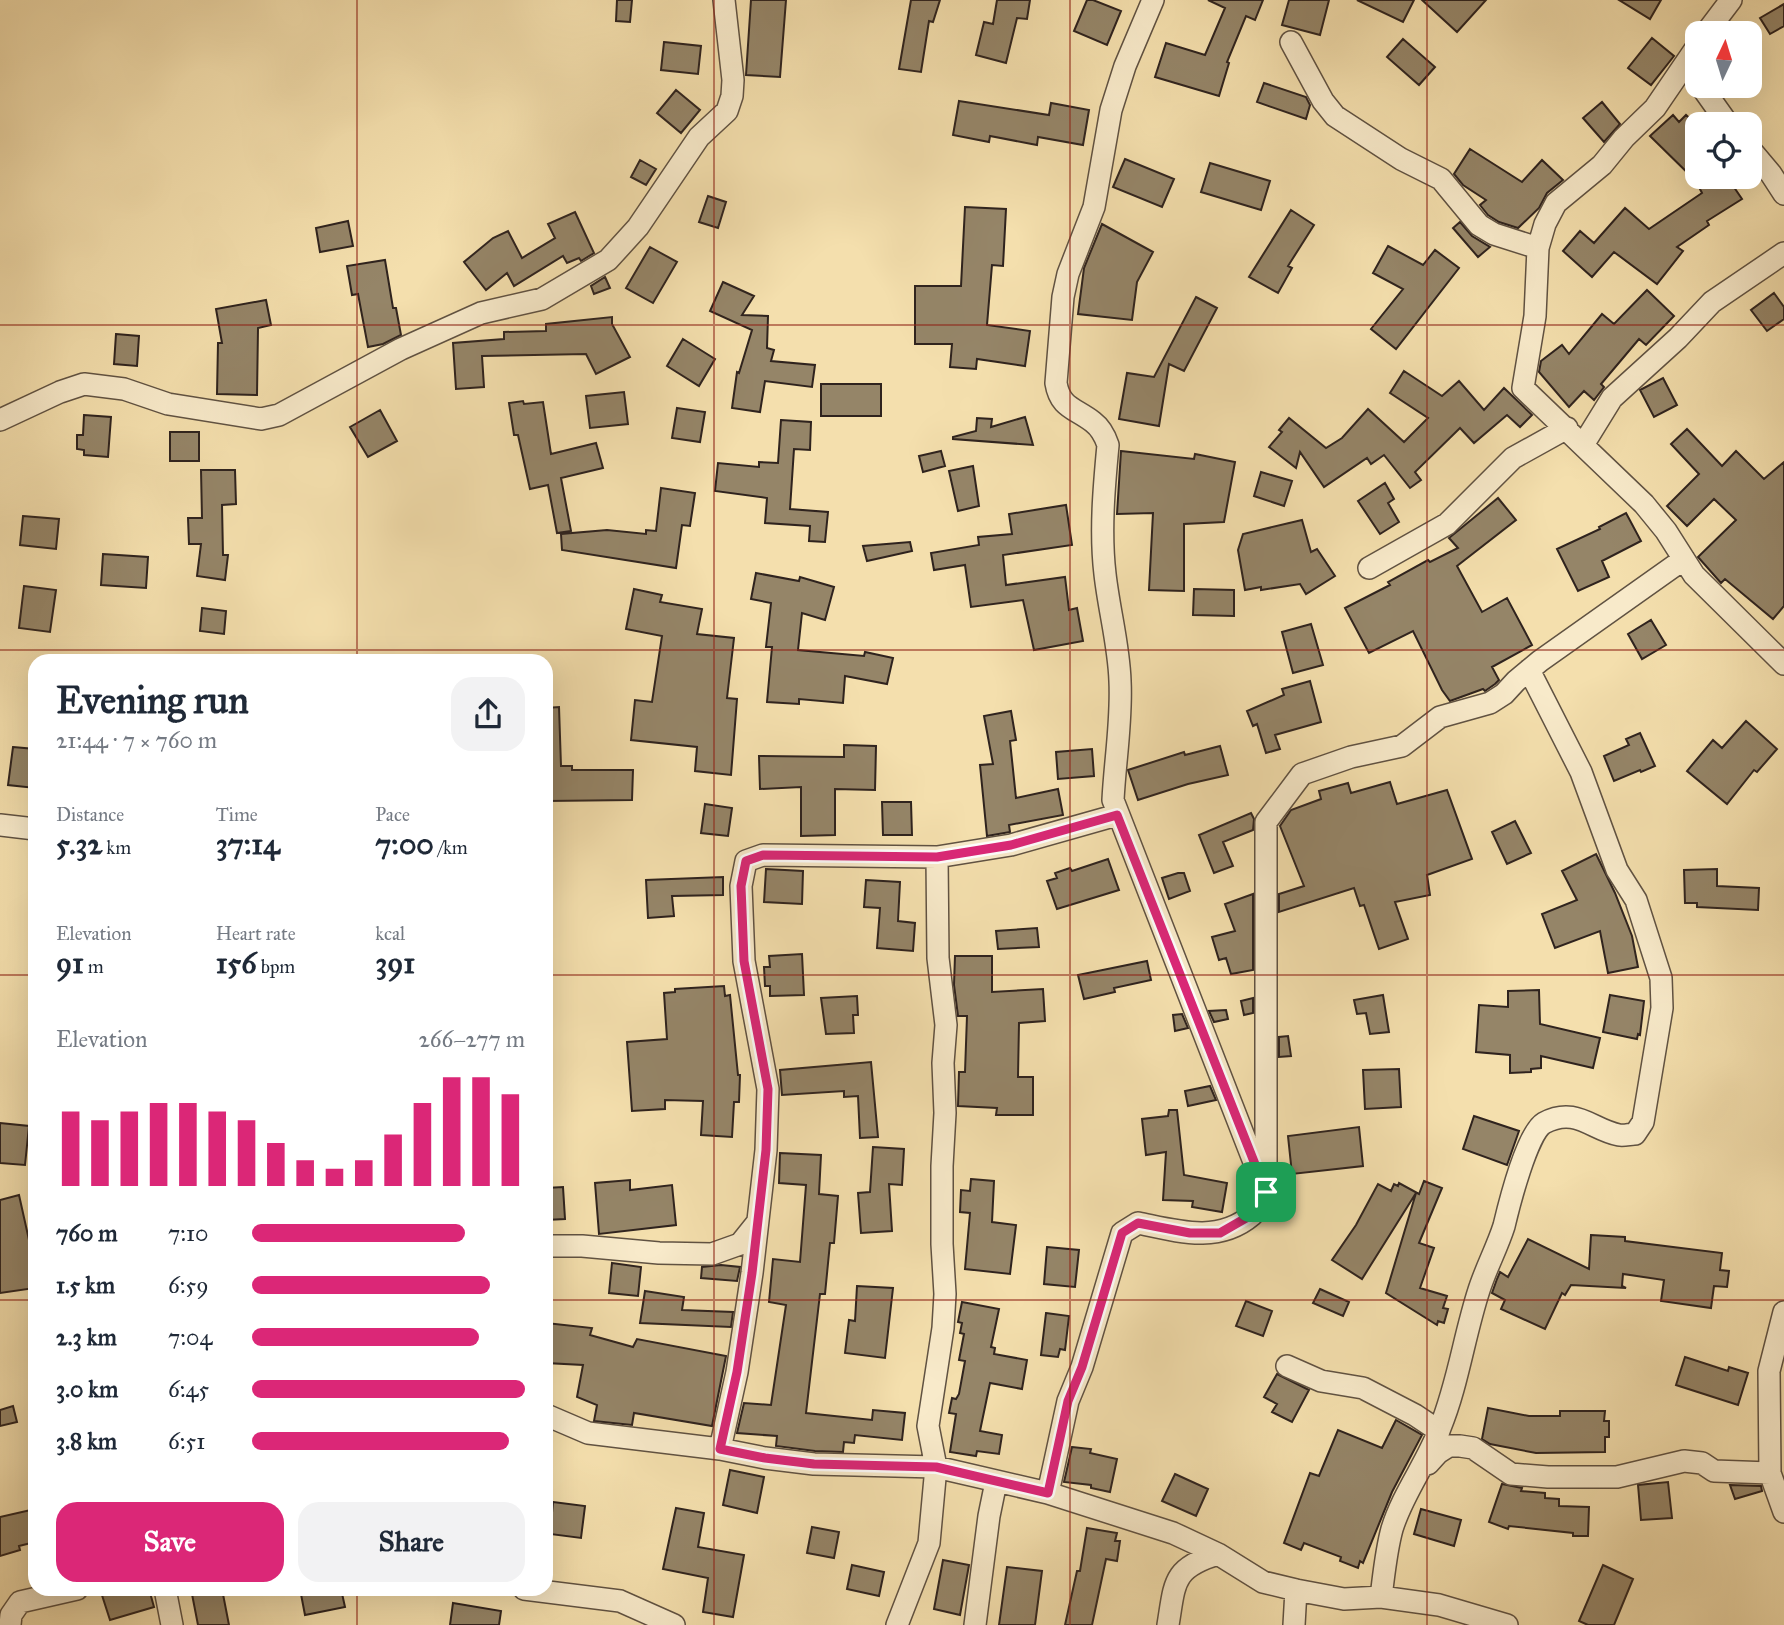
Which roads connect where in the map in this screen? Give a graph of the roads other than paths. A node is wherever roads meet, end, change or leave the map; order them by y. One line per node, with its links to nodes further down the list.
1 (724, 0): 11 (street)
2 (1153, 0): 18 (street)
3 (1731, 0): 4 (street)
4 (1715, 21)
5 (1291, 42): 9 (street)
6 (1685, 62): 9 (street)
7 (1762, 163): 8 (street)
8 (1784, 194)
9 (1538, 248): 12 (street)
10 (1784, 253): 13 (street)
11 (0, 420)
12 (1567, 428): 13 (street); 15 (street)
13 (1583, 445): 14 (street)
14 (1684, 559): 16 (street); 17 (street)
15 (1369, 568)
16 (1784, 664)
17 (1530, 670): 22 (street); 28 (street)
18 (1117, 815): 21 (street); 22 (street)
19 (0, 825): 20 (street)
20 (28, 828)
21 (937, 857): 23 (street); 30 (street)
22 (1266, 1192): 34 (street)
23 (756, 1224): 24 (street); 29 (street)
24 (553, 1246)
25 (1784, 1312): 31 (street)
26 (1287, 1366): 28 (street)
27 (553, 1419): 29 (street)
28 (1439, 1431): 32 (street)
29 (720, 1449): 30 (street)
30 (936, 1467): 33 (street); 46 (street)
31 (1770, 1473): 32 (street); 35 (street)
32 (1413, 1481): 41 (street)
33 (996, 1482): 34 (street); 47 (street)
34 (1048, 1493): 36 (street)
35 (1784, 1512)
36 (1218, 1554): 37 (street); 48 (street)
37 (1296, 1590): 41 (street); 49 (street)
38 (553, 1593): 45 (street)
39 (41, 1596): 42 (street)
40 (166, 1596): 44 (street)
41 (1381, 1597): 50 (street)
42 (10, 1602): 43 (street)
43 (10, 1625)
44 (172, 1625)
45 (674, 1625)
46 (897, 1625)
47 (975, 1625)
48 (1168, 1625)
49 (1294, 1625)
50 (1507, 1625)

